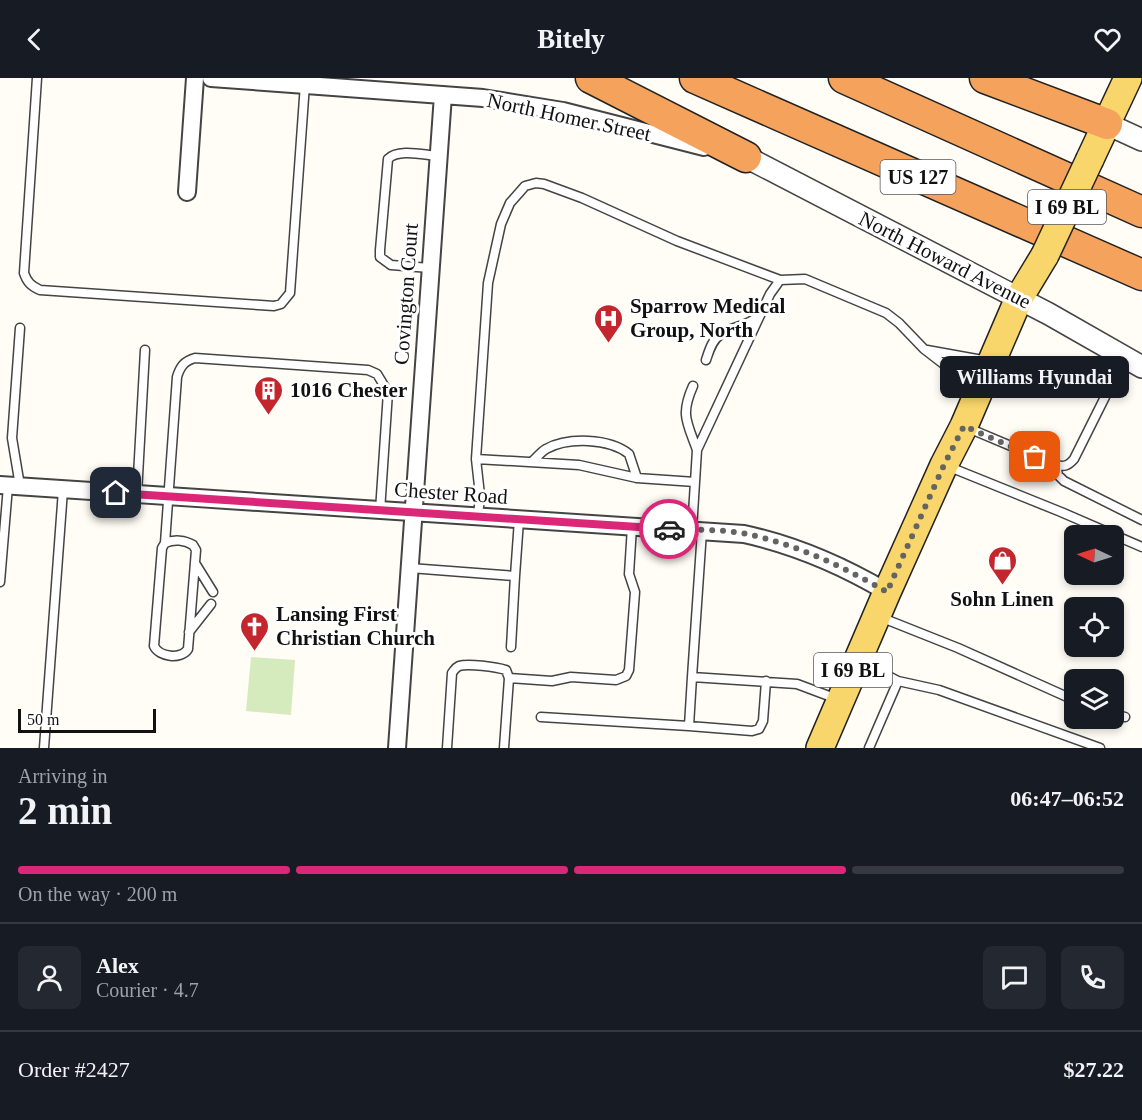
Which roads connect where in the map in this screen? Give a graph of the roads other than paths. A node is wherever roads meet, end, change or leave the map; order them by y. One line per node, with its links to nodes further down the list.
1 (37, 78): 9 (lane)
2 (195, 78): 15 (street)
3 (211, 78): 9 (street, North Homer Street)
4 (591, 78): 14 (highway)
5 (695, 78): 18 (highway, US 127)
6 (844, 78): 16 (highway, US 127)
7 (985, 78): 11 (highway)
8 (1128, 78): 11 (main road, I 69 BL)
9 (312, 82): 10 (street, North Homer Street)
10 (443, 95): 13 (street, Covington Court); 14 (street, North Homer Street)
11 (1107, 124): 12 (street); 20 (main road, I 69 BL, bridge)
12 (1142, 140)
13 (438, 156): 17 (street, Covington Court); 17 (lane)
14 (746, 157): 20 (street, North Howard Avenue)
15 (187, 192)
16 (1142, 212)
17 (430, 268): 43 (street, Covington Court)
18 (1142, 275)
19 (780, 280): 21 (lane); 23 (lane); 32 (lane)
20 (1019, 298): 26 (main road, I 69 BL); 27 (street, North Howard Avenue)
21 (761, 313): 25 (lane); 31 (lane)
22 (20, 328): 38 (lane)
23 (924, 349): 26 (lane); 29 (lane)
24 (145, 350): 40 (lane)
25 (705, 360)
26 (991, 362): 29 (main road, I 69 BL)
27 (1136, 364): 35 (lane)
28 (693, 386): 31 (lane)
29 (976, 397): 30 (main road, I 69 BL)
30 (964, 426): 34 (main road, I 69 BL); 35 (lane)
31 (697, 450): 37 (lane)
32 (476, 459): 33 (lane); 44 (lane)
33 (532, 462): 36 (lane); 36 (lane)
34 (944, 465): 50 (lane); 57 (main road, I 69 BL)
35 (1056, 465): 45 (lane)
36 (637, 478): 37 (lane)
37 (695, 482): 48 (lane)
38 (9, 486): 39 (street, Chester Road); 52 (lane)
39 (63, 490): 40 (street, Chester Road); 70 (lane)
40 (137, 494): 41 (street, Chester Road)
41 (168, 496): 42 (street, Chester Road); 42 (lane); 49 (lane)
42 (380, 511): 43 (street, Chester Road)
43 (413, 513): 44 (street, Chester Road); 53 (street, Covington Court)
44 (478, 517): 46 (street, Chester Road)
45 (1142, 519)
46 (519, 520): 47 (street, Chester Road); 54 (lane)
47 (632, 527): 48 (street, Chester Road); 63 (lane)
48 (697, 531): 57 (street, Chester Road); 62 (lane)
49 (165, 543): 51 (lane); 59 (lane)
50 (1142, 547)
51 (195, 563): 56 (lane); 59 (lane)
52 (1, 565): 55 (lane)
53 (410, 568): 54 (lane); 71 (street, Covington Court)
54 (515, 576): 60 (lane)
55 (0, 582)
56 (213, 592)
57 (882, 603): 61 (main road, I 69 BL); 66 (lane)
58 (211, 604): 59 (lane)
59 (189, 632)
60 (511, 647)
61 (858, 660): 65 (lane); 67 (main road, I 69 BL)
62 (692, 677): 64 (lane); 69 (lane)
63 (509, 678): 72 (lane); 73 (lane)
64 (766, 681): 67 (lane); 69 (lane)
65 (898, 681): 75 (lane); 76 (lane)
66 (1064, 696)
67 (840, 700): 74 (main road, I 69 BL)
68 (541, 717): 69 (lane)
69 (689, 726)
70 (44, 748)
71 (397, 748)
72 (447, 748)
73 (504, 748)
74 (819, 748)
75 (869, 748)
76 (1100, 748)

